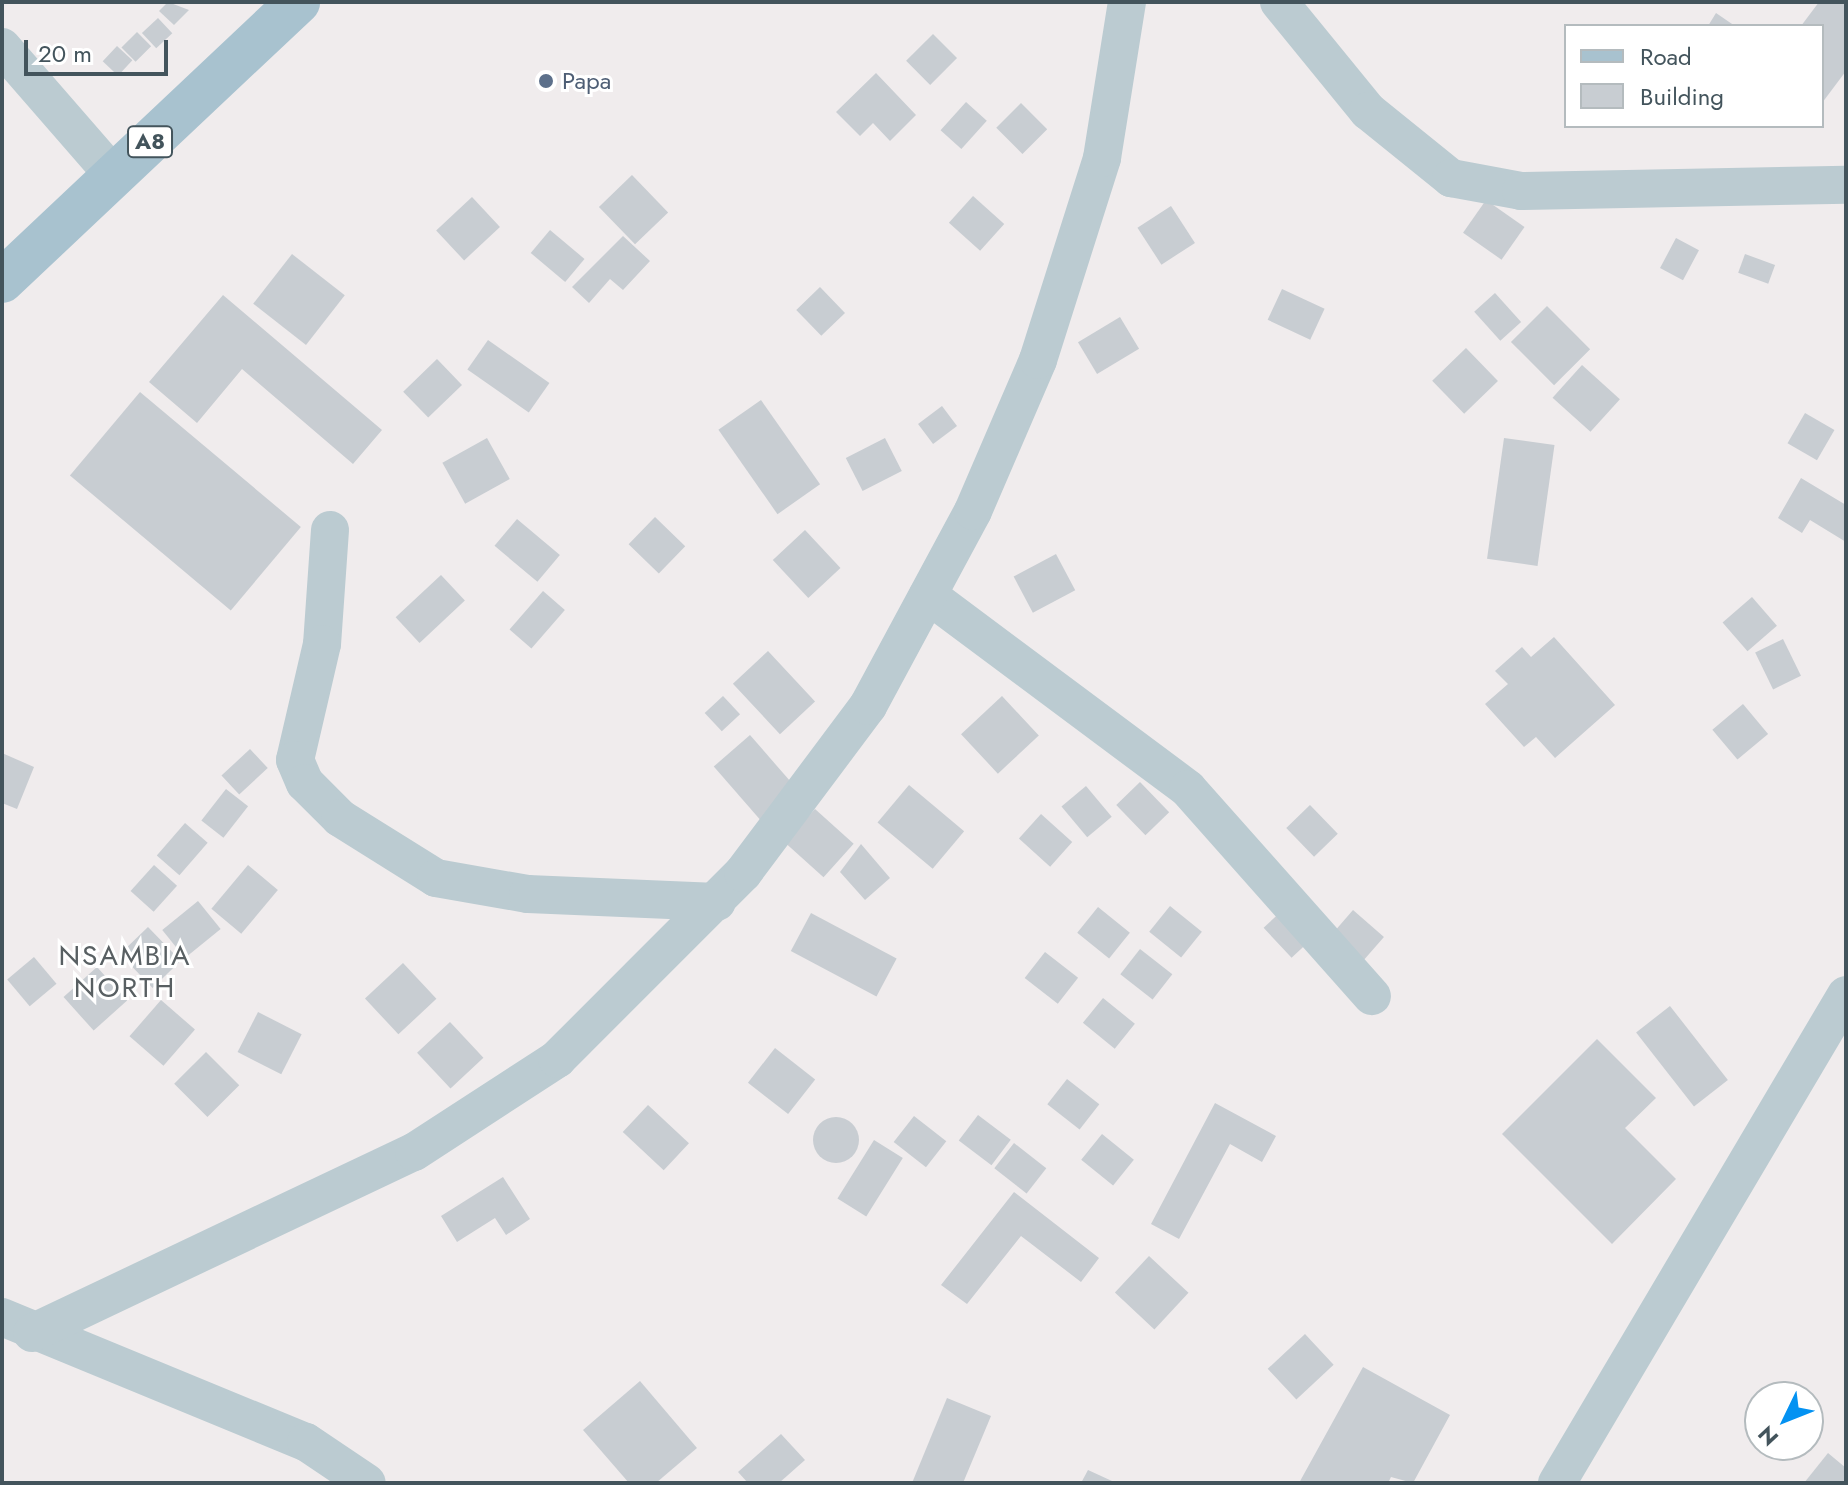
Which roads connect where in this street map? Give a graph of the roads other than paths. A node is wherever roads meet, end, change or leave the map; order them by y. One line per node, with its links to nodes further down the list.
1 (298, 2): 5 (main road, A8)
2 (1127, 2): 9 (street)
3 (1279, 2): 6 (street)
4 (2, 47): 5 (street)
5 (114, 176): 7 (main road, A8)
6 (1846, 185)
7 (2, 281)
8 (330, 530): 10 (street)
9 (928, 595): 10 (street); 12 (street)
10 (717, 902): 13 (street)
11 (1846, 995): 15 (street)
12 (1372, 996)
13 (17, 1325): 14 (street)
14 (367, 1483)
15 (1557, 1483)

